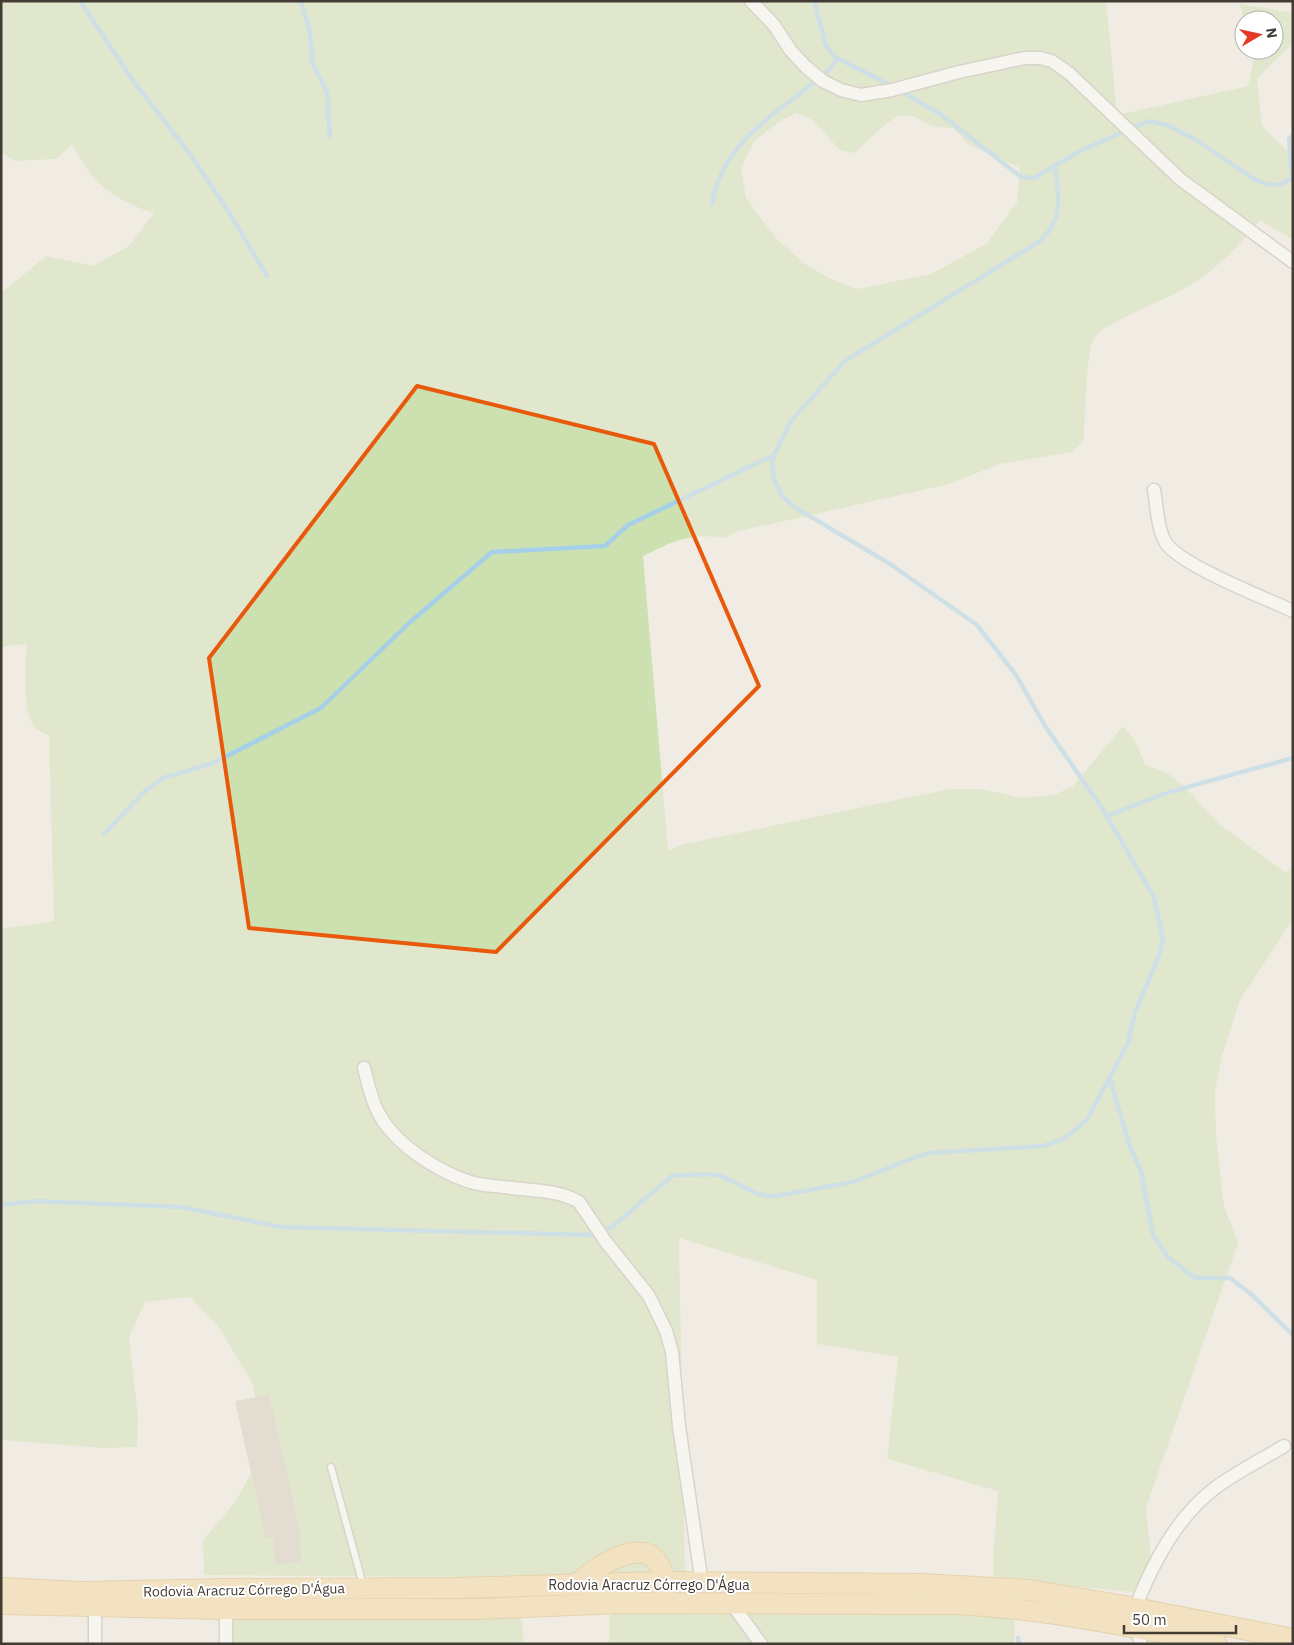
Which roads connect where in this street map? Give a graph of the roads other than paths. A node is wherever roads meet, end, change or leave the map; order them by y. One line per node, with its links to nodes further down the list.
1 (751, 1): 2 (street)
2 (1293, 262)
3 (1154, 490): 4 (street)
4 (1293, 612)
5 (364, 1068): 10 (street)
6 (1284, 1446): 18 (street)
7 (330, 1467): 12 (lane)
8 (664, 1582): 9 (main road, Rodovia Aracruz Córrego D'Água); 9 (main road); 10 (main road, Rodovia Aracruz Córrego D'Água); 13 (main road)
9 (576, 1584): 12 (main road, Rodovia Aracruz Córrego D'Água)
10 (702, 1584): 18 (main road, Rodovia Aracruz Córrego D'Água)
11 (1, 1588): 12 (main road, Rodovia Aracruz Córrego D'Água)
12 (364, 1588)
13 (664, 1603): 15 (main road, Rodovia Aracruz Córrego D'Água); 17 (main road, Rodovia Aracruz Córrego D'Água)
14 (1, 1604): 16 (main road, Rodovia Aracruz Córrego D'Água)
15 (732, 1604): 18 (main road, Rodovia Aracruz Córrego D'Água); 22 (street)
16 (95, 1607): 17 (main road, Rodovia Aracruz Córrego D'Água); 20 (street)
17 (226, 1609): 21 (street)
18 (1137, 1626): 19 (main road, Rodovia Aracruz Córrego D'Água); 23 (main road, Rodovia Aracruz Córrego D'Água)
19 (1293, 1639)
20 (95, 1644)
21 (226, 1644)
22 (761, 1644)
23 (1217, 1644)

